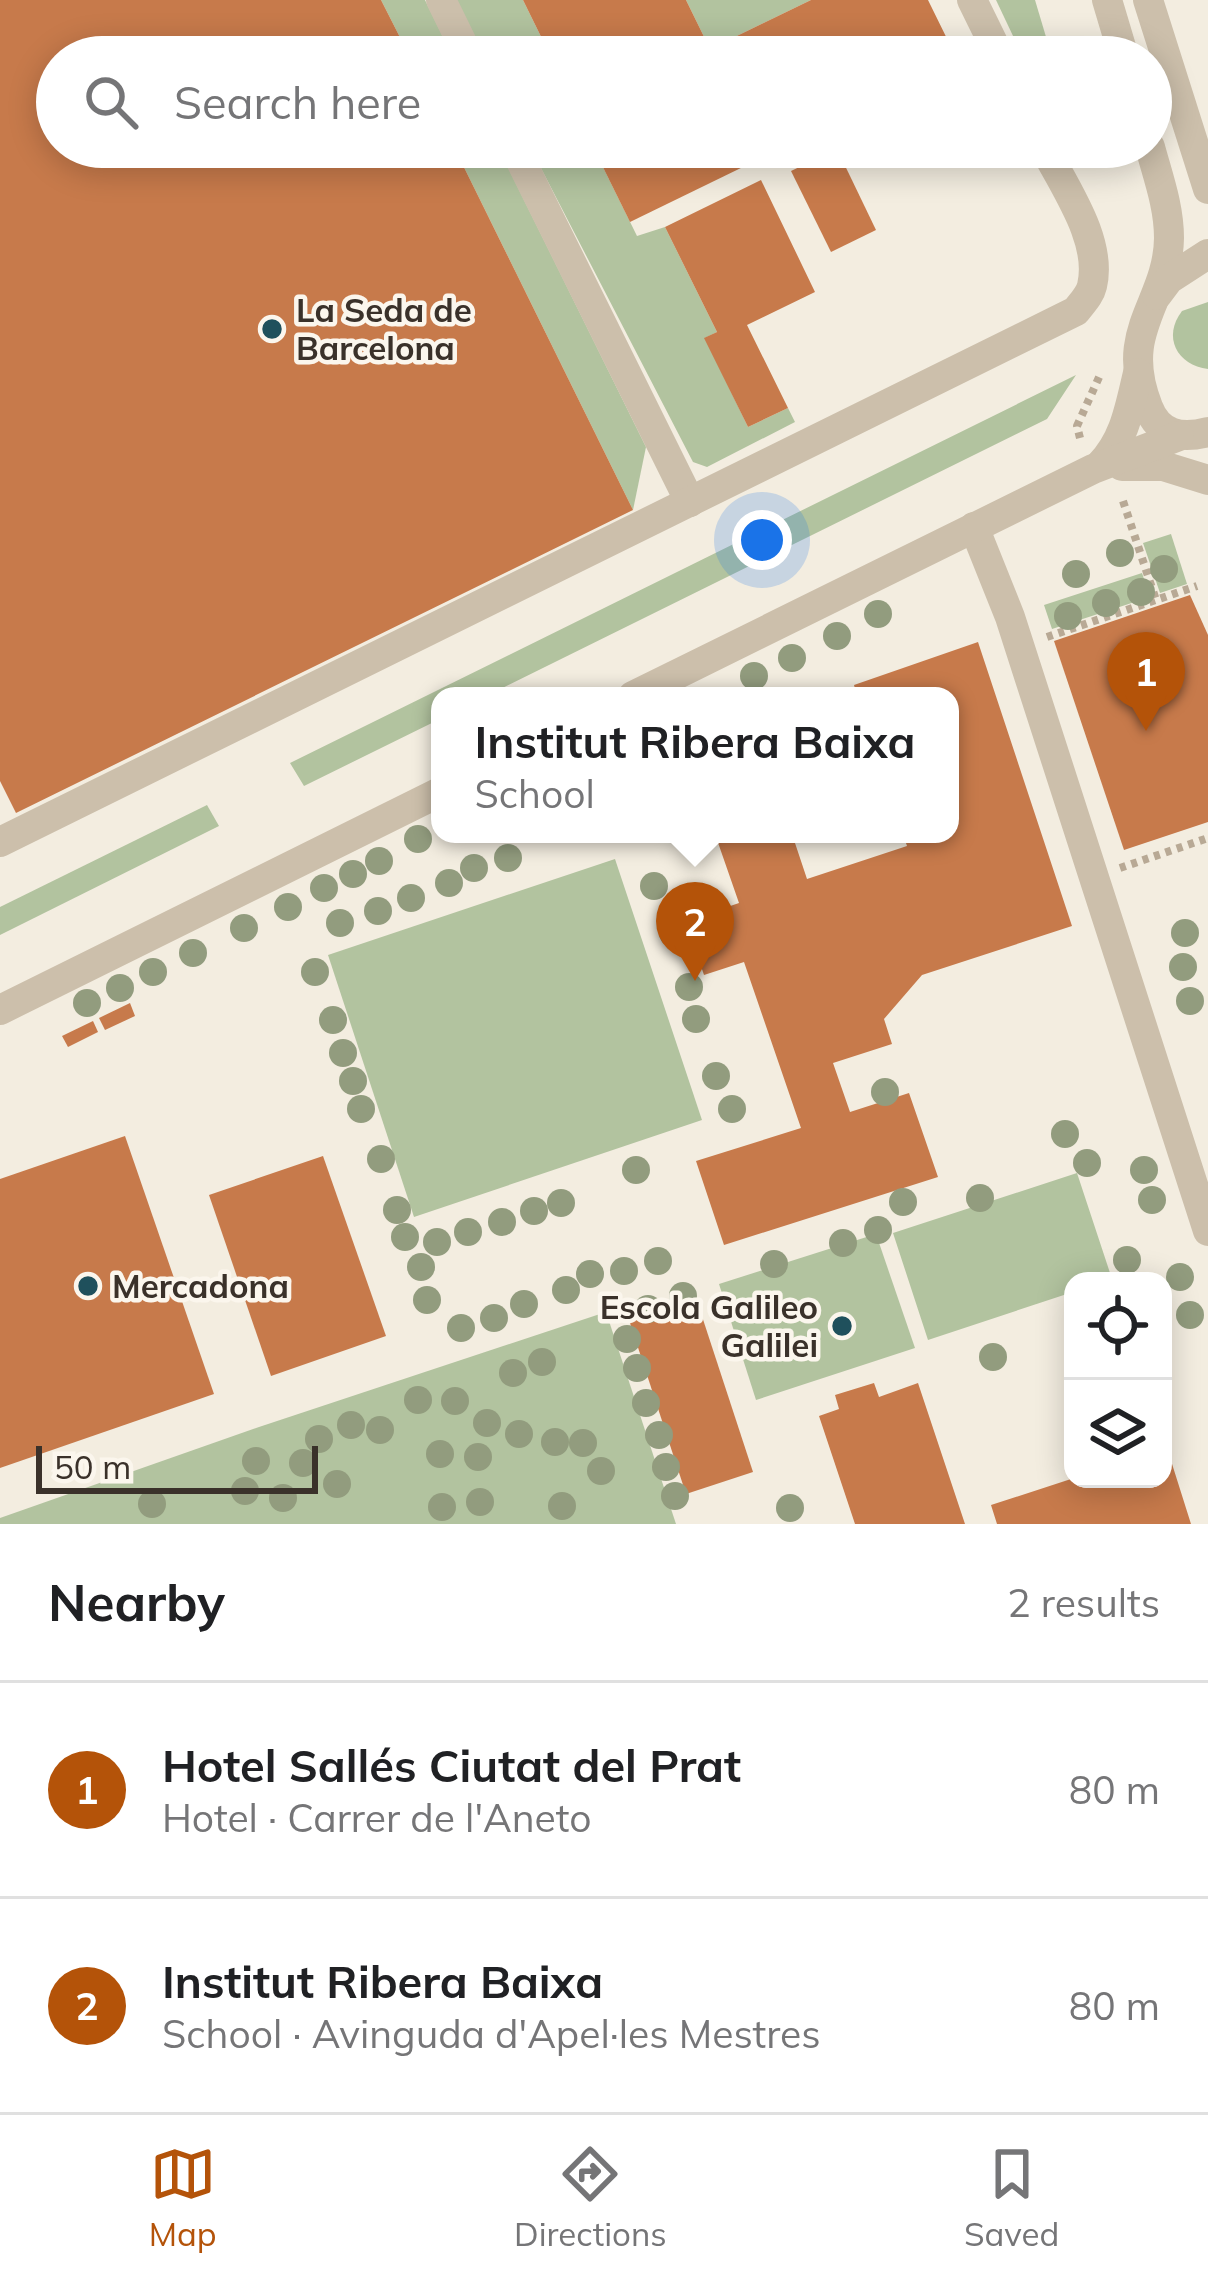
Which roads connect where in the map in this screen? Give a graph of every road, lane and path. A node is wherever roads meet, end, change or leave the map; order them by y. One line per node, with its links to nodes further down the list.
1 (441, 0): 5 (street)
2 (971, 0): 6 (street)
3 (1107, 0): 7 (street)
4 (1148, 0): 8 (street)
5 (459, 36)
6 (989, 36)
7 (1118, 36)
8 (1160, 36)
9 (1172, 74): 13 (street)
10 (524, 168): 21 (street)
11 (1054, 168): 21 (street)
12 (1156, 168): 15 (street)
13 (1208, 186)
14 (1208, 254): 15 (street)
15 (1145, 316): 16 (street)
16 (1138, 373): 17 (street); 18 (street)
17 (1194, 435): 18 (street); 19 (street)
18 (1098, 467): 19 (street); 22 (street)
19 (1208, 477)
20 (1123, 501): 24 (path)
21 (690, 502): 29 (street)
22 (974, 527): 26 (street); 32 (street)
23 (1197, 586): 24 (path)
24 (1156, 600): 25 (path)
25 (1045, 638)
26 (651, 687)
27 (431, 796): 31 (street)
28 (1208, 838): 30 (path)
29 (0, 842)
30 (1119, 868)
31 (0, 1010)
32 (1208, 1231)

